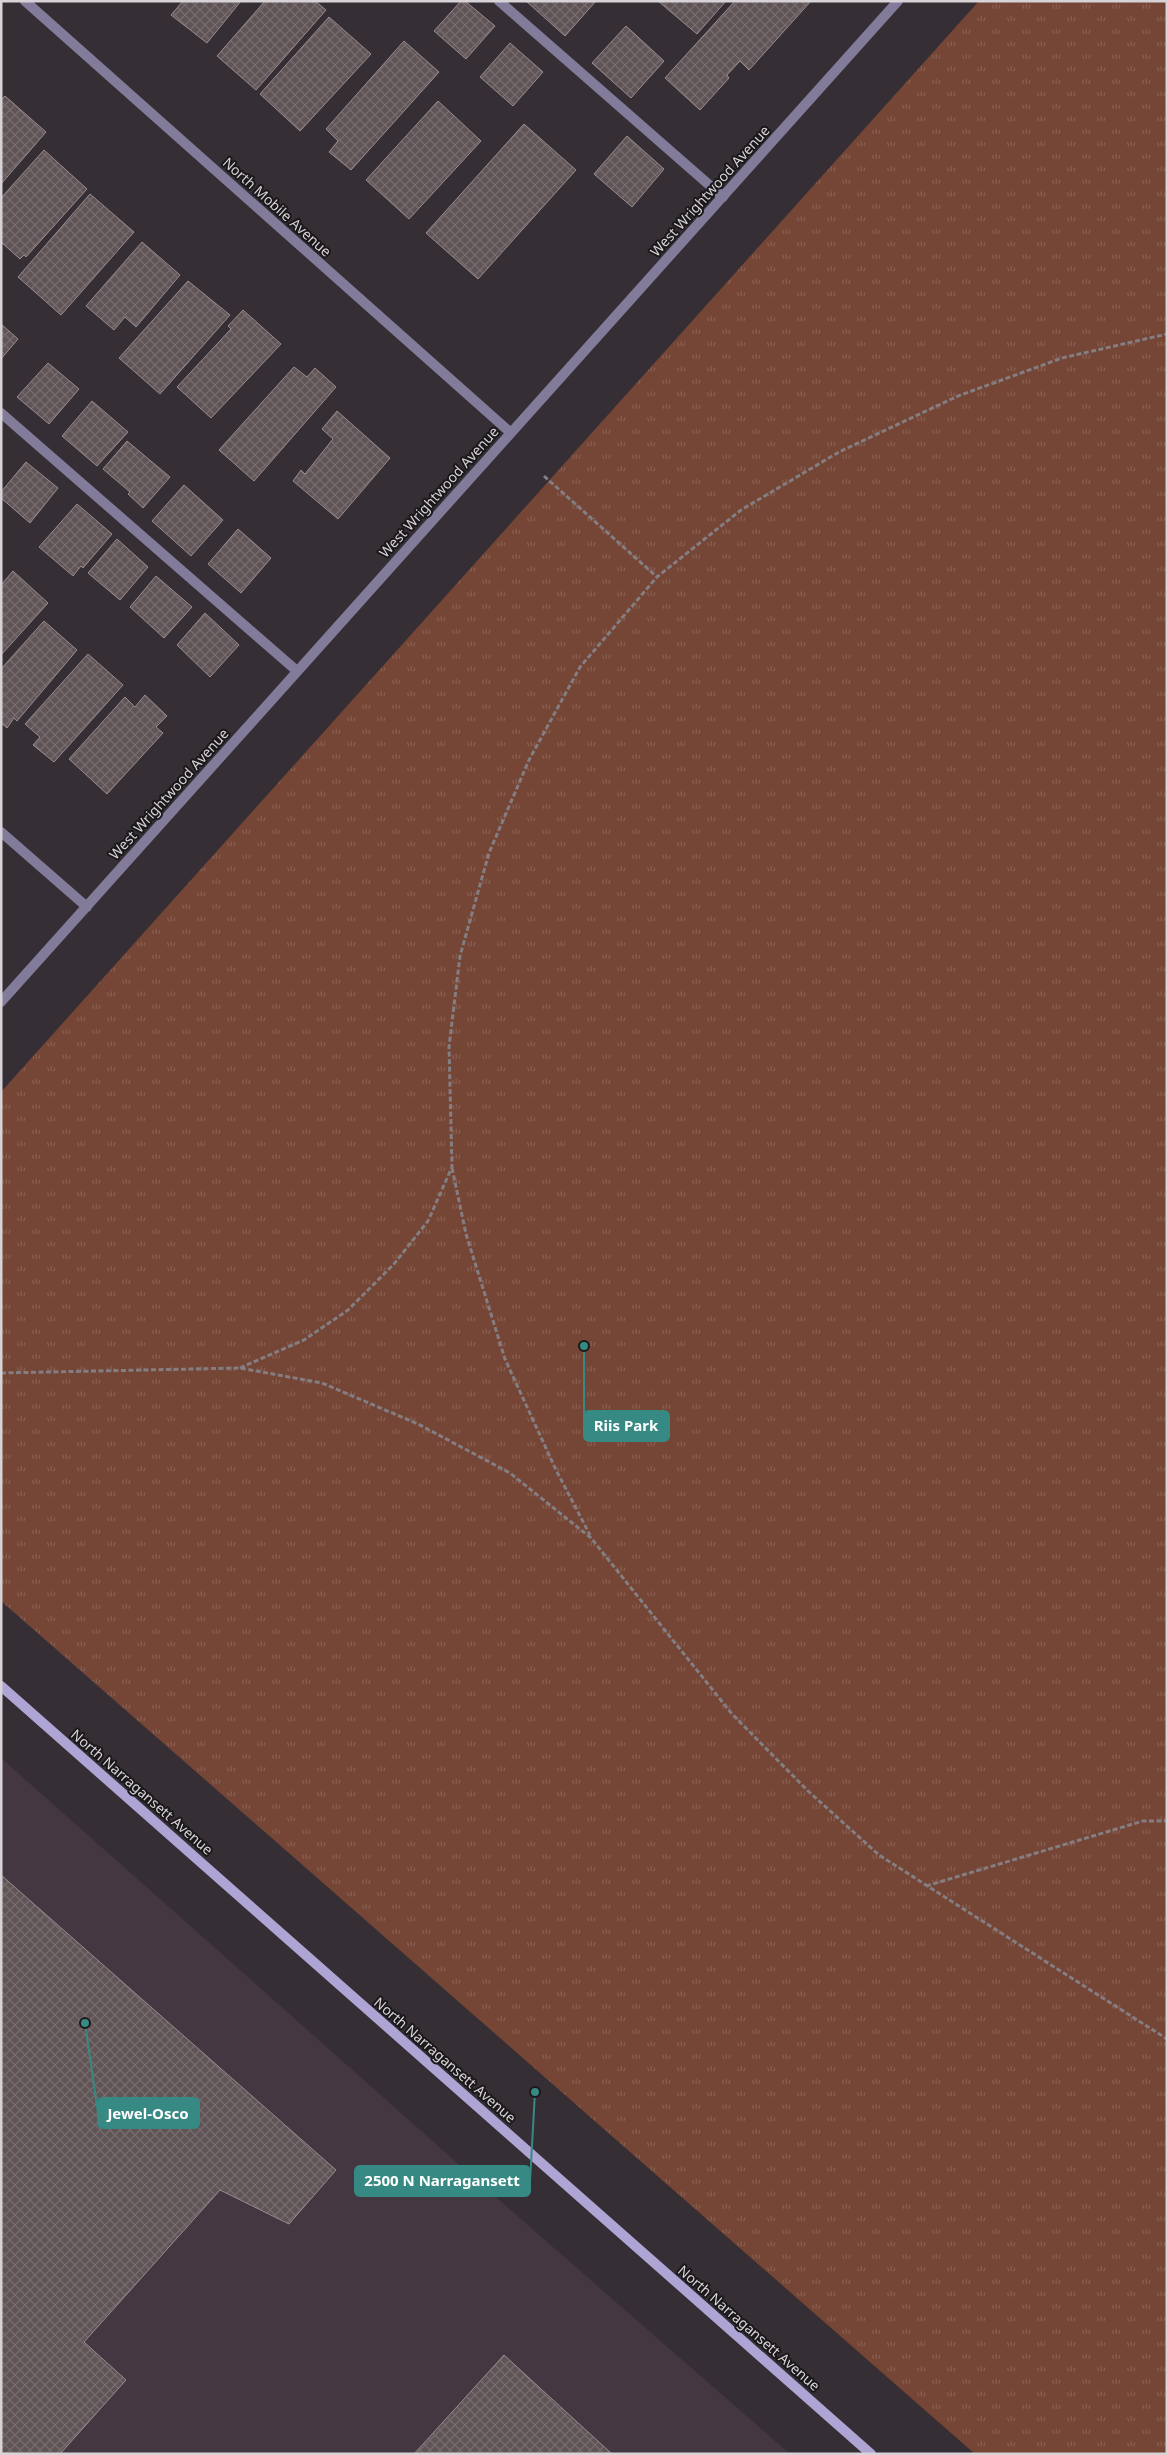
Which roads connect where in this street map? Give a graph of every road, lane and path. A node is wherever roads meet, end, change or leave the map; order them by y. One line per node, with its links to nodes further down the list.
1 (25, 1): 7 (street, North Mobile Avenue)
2 (499, 1): 4 (street)
3 (898, 1): 4 (street, West Wrightwood Avenue)
4 (723, 196): 7 (street, West Wrightwood Avenue)
5 (1167, 334): 9 (path)
6 (1, 412): 10 (street)
7 (511, 433): 10 (street, West Wrightwood Avenue)
8 (544, 476): 9 (path)
9 (657, 577): 14 (path)
10 (297, 671): 12 (street, West Wrightwood Avenue)
11 (1, 832): 12 (street)
12 (86, 907): 13 (street, West Wrightwood Avenue)
13 (1, 1002)
14 (452, 1167): 15 (path); 17 (path)
15 (240, 1368): 16 (path); 17 (path)
16 (1, 1372)
17 (591, 1538): 20 (path)
18 (1, 1686): 22 (street, North Narragansett Avenue)
19 (1167, 1821): 20 (path)
20 (926, 1886): 21 (path)
21 (1167, 2039)
22 (871, 2454)

